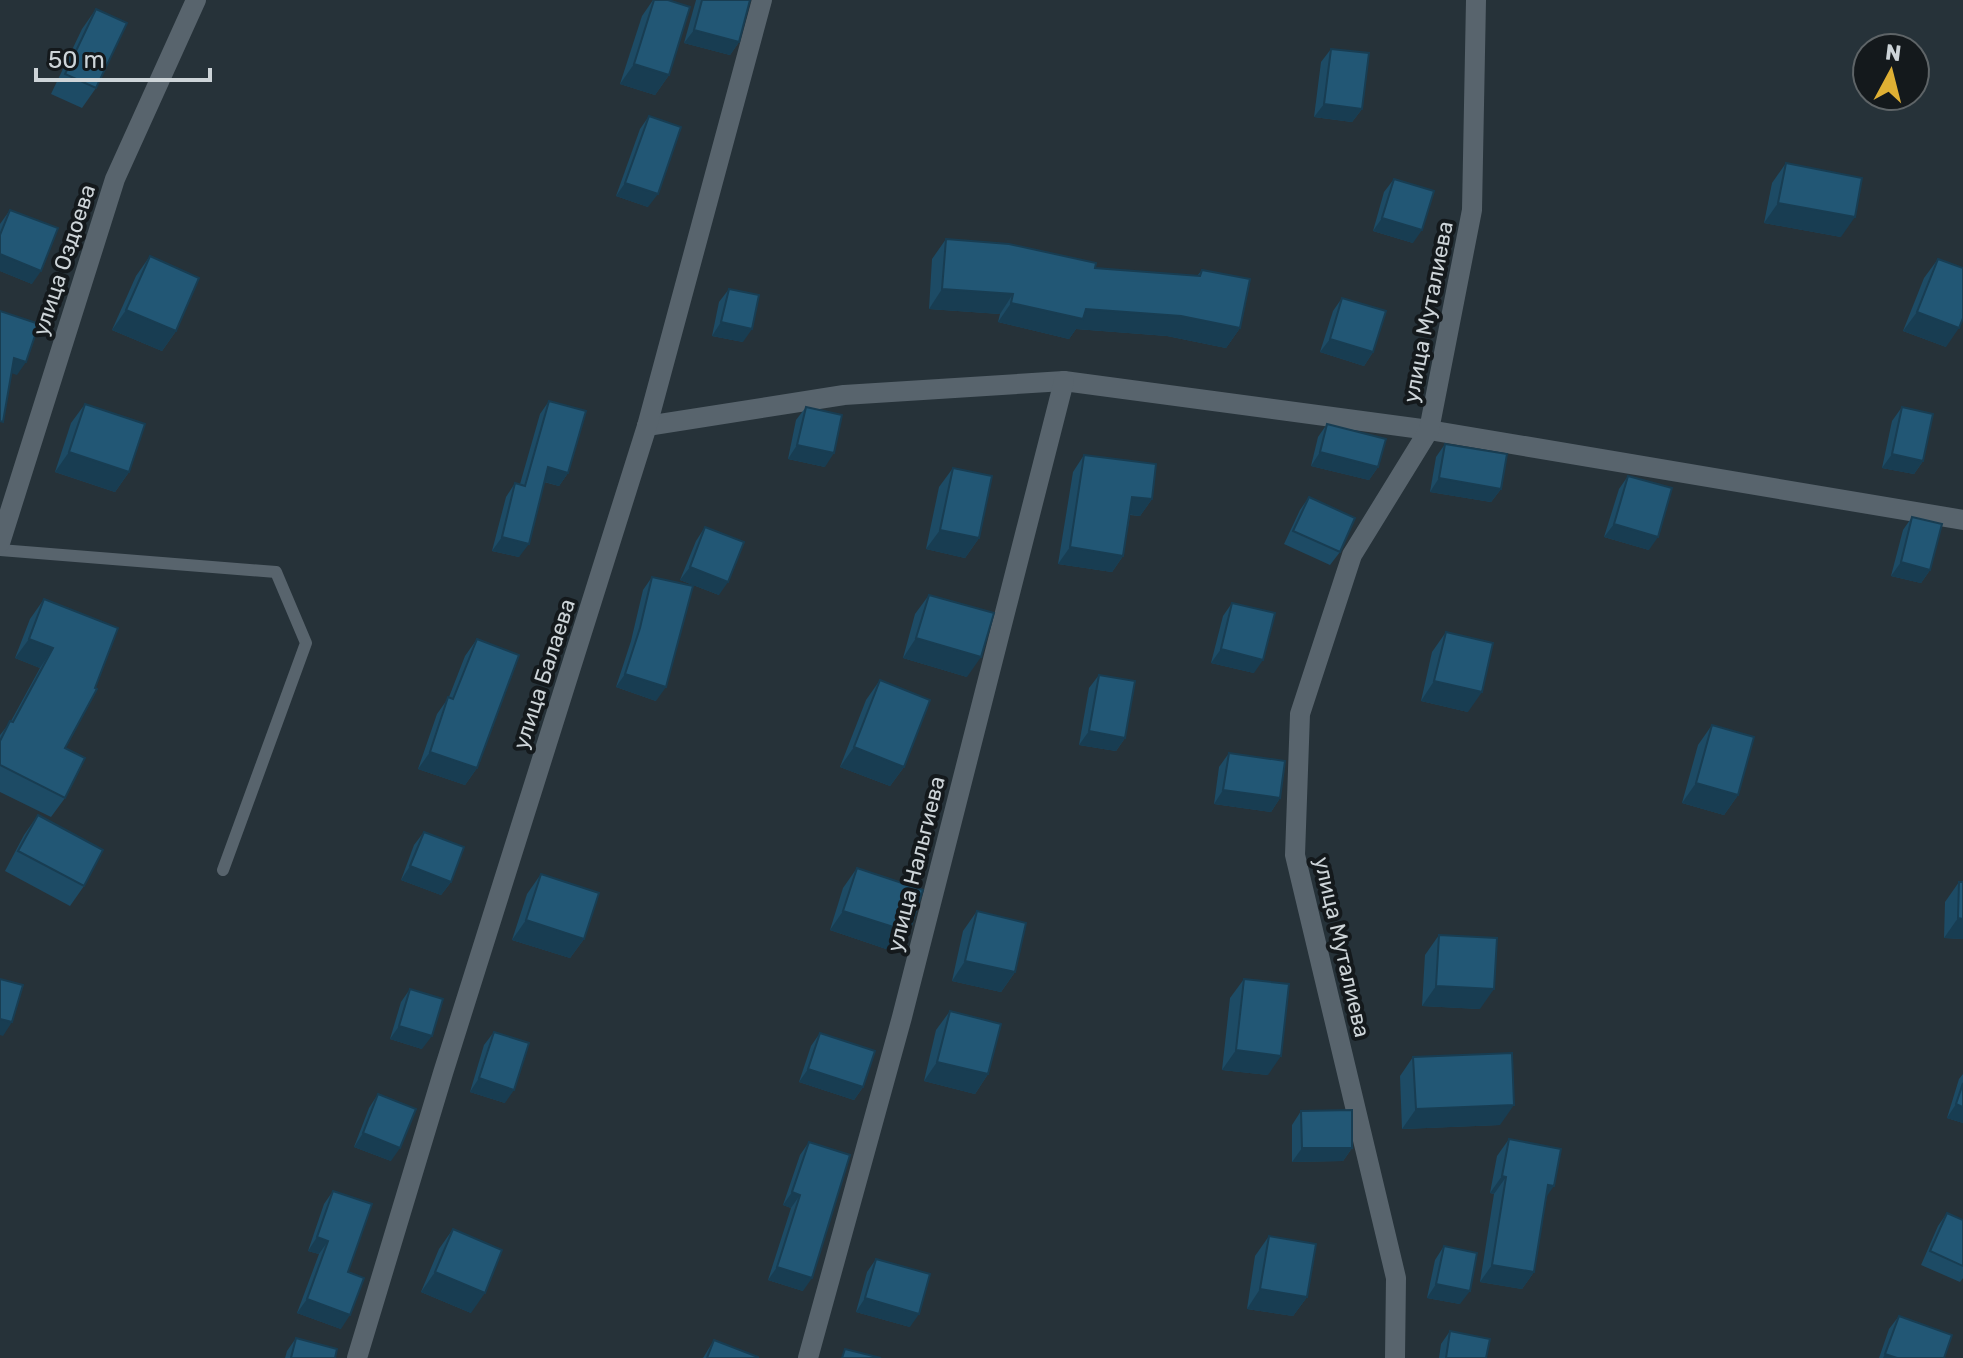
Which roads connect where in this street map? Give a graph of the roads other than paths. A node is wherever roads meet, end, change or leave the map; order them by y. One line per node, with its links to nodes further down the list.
1 (196, 0): 8 (street, улица Оздоева)
2 (762, 0): 5 (street, улица Балаева)
3 (1476, 0): 6 (street, улица Муталиева)
4 (1064, 381): 5 (street); 6 (street); 12 (street, улица Нальгиева)
5 (647, 426): 11 (street, улица Балаева)
6 (1429, 430): 7 (street); 13 (street, улица Муталиева)
7 (1963, 520)
8 (0, 543)
9 (0, 550): 10 (lane)
10 (223, 870)
11 (357, 1358)
12 (808, 1358)
13 (1395, 1358)

